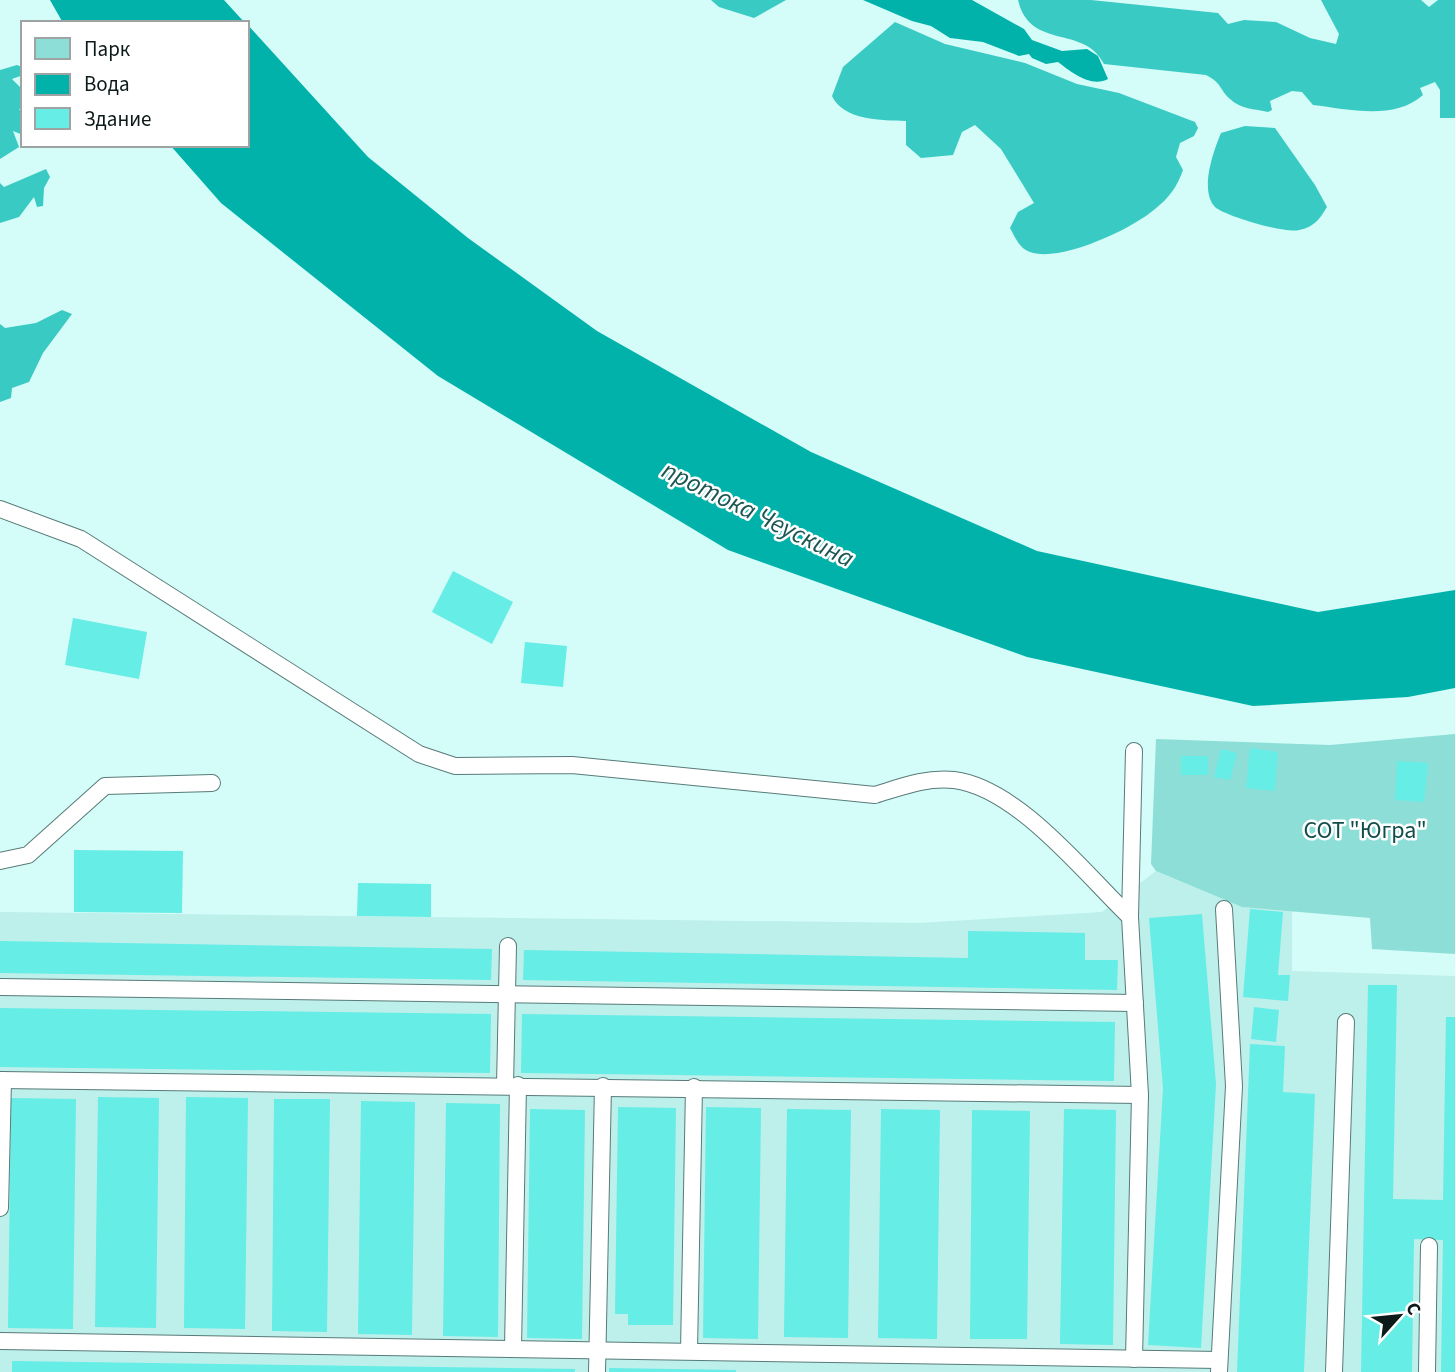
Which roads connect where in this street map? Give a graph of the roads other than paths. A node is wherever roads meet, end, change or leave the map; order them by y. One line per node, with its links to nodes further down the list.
1 (0, 509): 6 (lane)
2 (1134, 751): 6 (lane)
3 (212, 783): 4 (lane)
4 (0, 861)
5 (1224, 909): 24 (lane)
6 (1129, 917): 10 (lane)
7 (508, 946): 9 (lane)
8 (0, 986): 9 (lane)
9 (509, 993): 10 (lane); 13 (lane)
10 (1135, 1003): 16 (lane)
11 (1346, 1022): 26 (lane)
12 (1, 1080): 13 (lane); 17 (lane)
13 (512, 1085): 14 (lane); 20 (lane)
14 (603, 1086): 15 (lane); 21 (lane)
15 (694, 1087): 16 (lane); 22 (lane)
16 (1140, 1095): 23 (lane)
17 (0, 1208)
18 (1429, 1246): 27 (lane)
19 (0, 1340): 20 (lane)
20 (513, 1348): 21 (lane)
21 (597, 1349): 22 (lane); 25 (lane)
22 (689, 1351): 23 (lane)
23 (1134, 1359): 24 (lane)
24 (1219, 1366)
25 (597, 1372)
26 (1334, 1372)
27 (1427, 1372)

